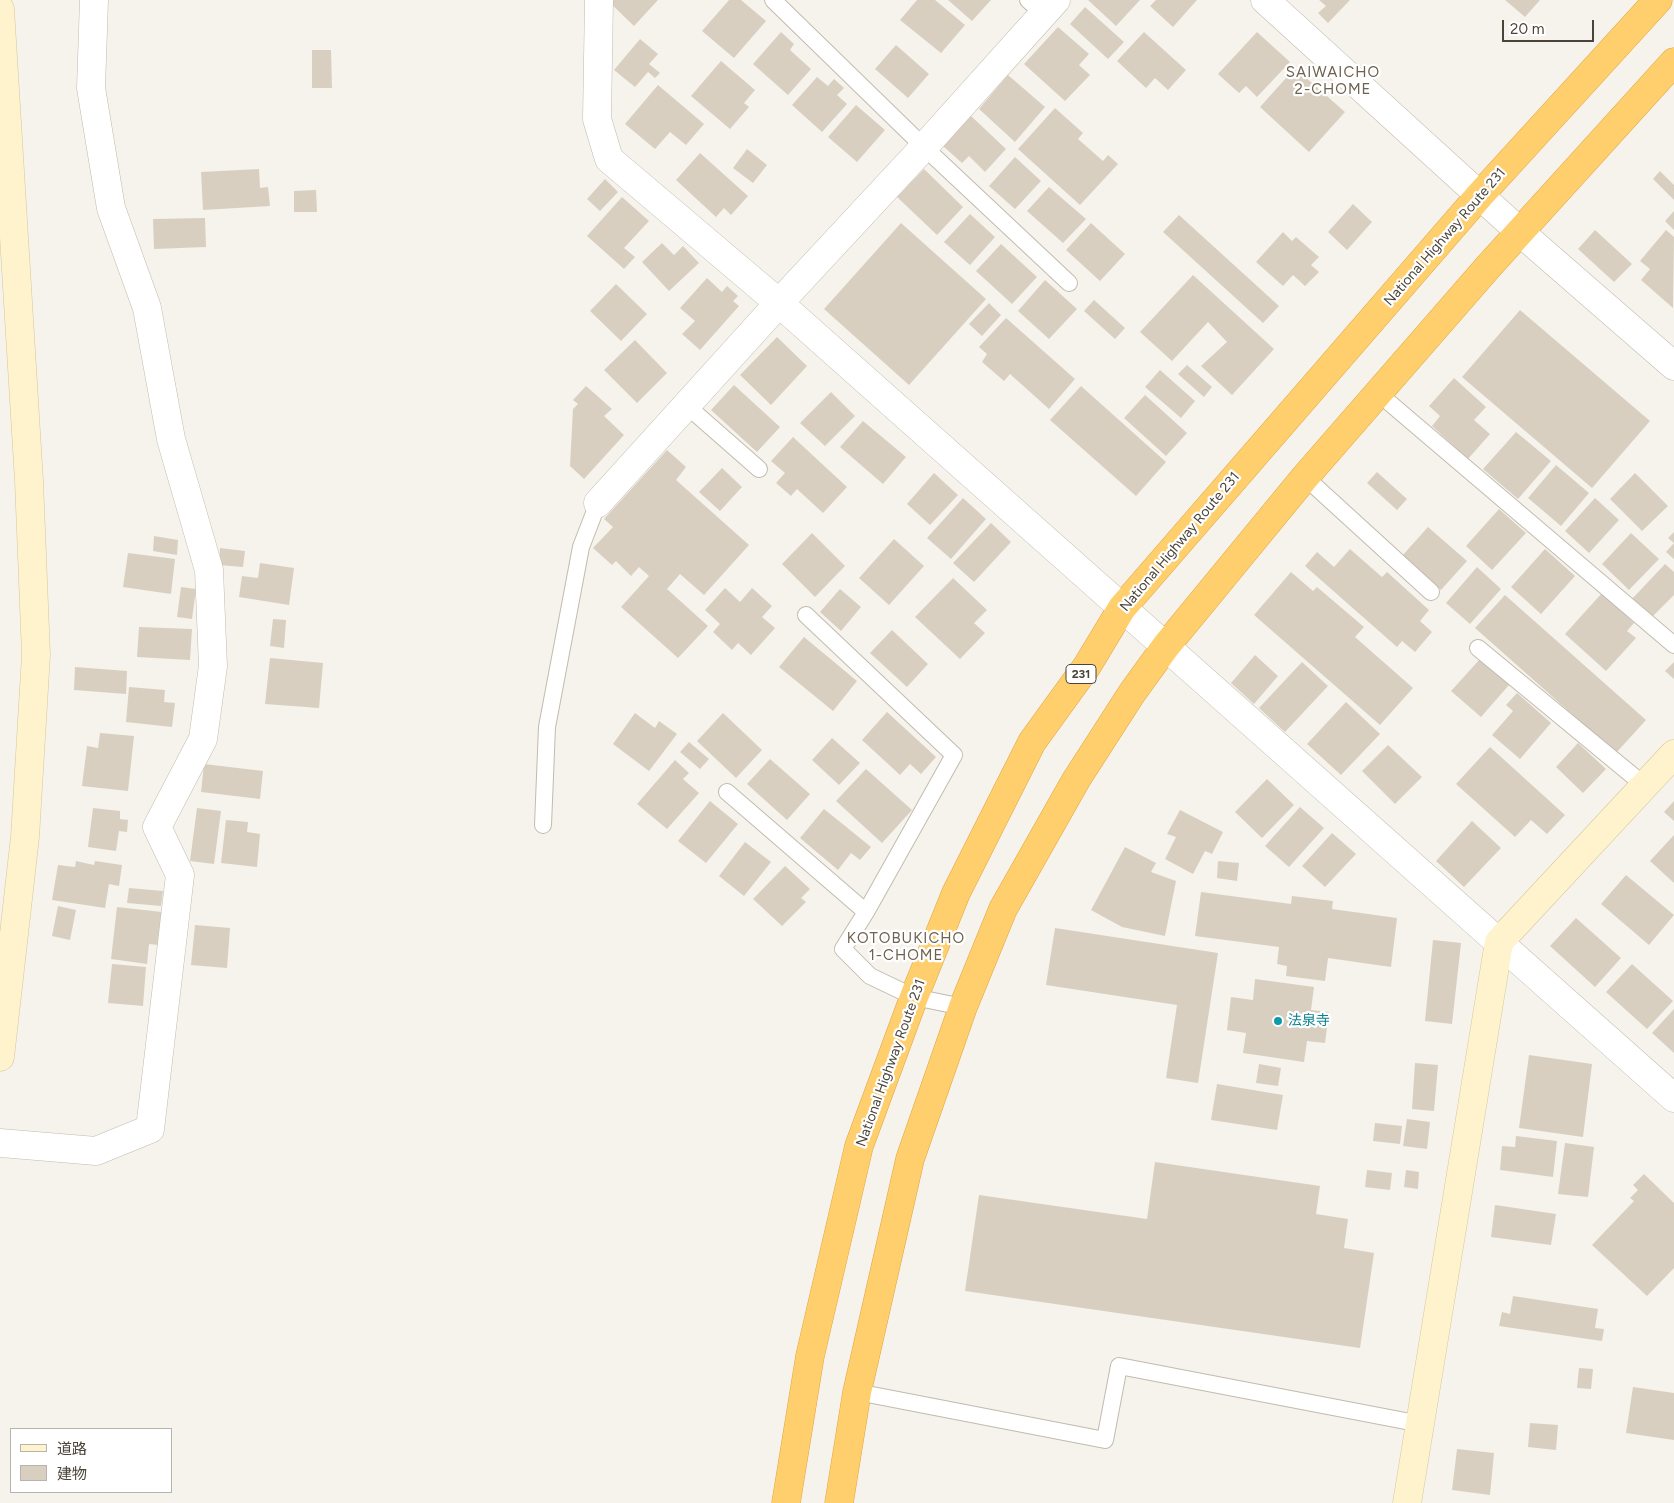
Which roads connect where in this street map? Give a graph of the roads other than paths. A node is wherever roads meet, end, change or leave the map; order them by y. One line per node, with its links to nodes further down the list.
1 (94, 0): 36 (street)
2 (599, 0): 13 (street)
3 (773, 0): 9 (lane)
4 (1265, 0): 10 (street)
5 (1658, 0): 10 (highway, National Highway Route 231 / 231)
6 (1042, 5): 9 (street)
7 (0, 8): 34 (street)
8 (1674, 62): 11 (highway)
9 (924, 147): 12 (lane); 13 (street)
10 (1480, 195): 11 (street); 21 (highway, National Highway Route 231 / 231)
11 (1520, 232): 14 (street); 15 (highway)
12 (1069, 283)
13 (779, 303): 16 (street); 21 (street)
14 (1674, 366)
15 (1378, 393): 18 (highway); 23 (lane)
16 (686, 405): 17 (lane); 19 (street)
17 (759, 469)
18 (1305, 477): 20 (lane); 24 (highway)
19 (598, 502): 29 (lane)
20 (1431, 592)
21 (1122, 608): 24 (street); 32 (highway, National Highway Route 231 / 231)
22 (806, 615): 30 (lane)
23 (1674, 645)
24 (1166, 646): 31 (street); 33 (highway)
25 (1478, 648): 27 (lane)
26 (1674, 754): 27 (street)
27 (1644, 785): 31 (street)
28 (727, 792): 30 (lane)
29 (543, 825)
30 (866, 912): 32 (lane)
31 (1499, 942): 35 (street); 38 (street)
32 (914, 997): 33 (lane); 39 (highway, National Highway Route 231 / 231)
33 (964, 1007): 37 (highway)
34 (0, 1057)
35 (1674, 1098)
36 (0, 1143)
37 (857, 1392): 38 (lane); 40 (highway)
38 (1420, 1424): 41 (street)
39 (786, 1503)
40 (840, 1503)
41 (1408, 1503)

